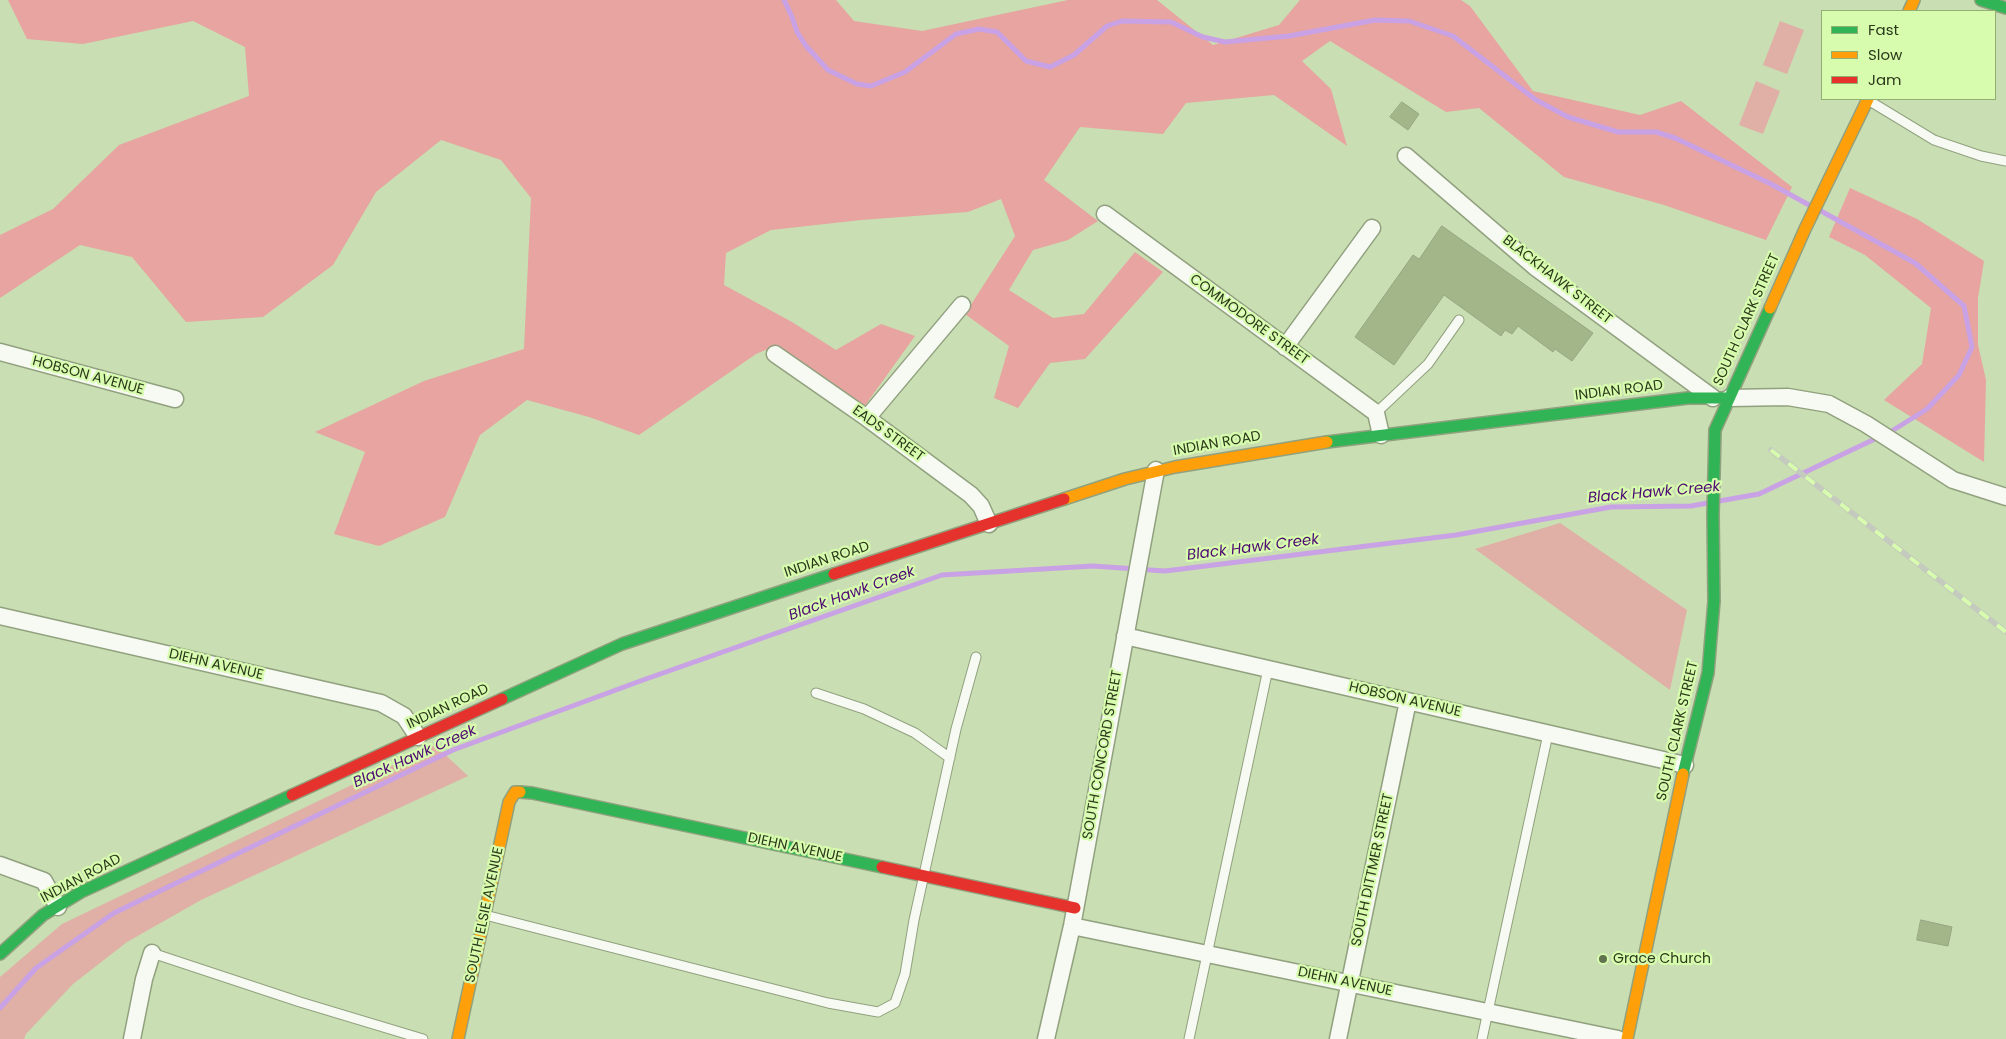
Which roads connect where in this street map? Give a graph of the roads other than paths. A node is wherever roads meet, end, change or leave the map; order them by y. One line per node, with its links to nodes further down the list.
1 (1981, 0): 2 (street)
2 (2006, 8)
3 (1868, 100): 14 (street, SOUTH CLARK STREET)
4 (1870, 100): 6 (lane)
5 (1406, 156): 14 (street, BLACKHAWK STREET)
6 (2006, 161)
7 (1105, 214): 11 (street, COMMODORE STREET)
8 (1372, 228): 11 (street)
9 (962, 305): 17 (street)
10 (1459, 320): 16 (lane)
11 (1285, 347): 16 (street, COMMODORE STREET)
12 (0, 352): 15 (street, HOBSON AVENUE)
13 (775, 354): 17 (street, EADS STREET)
14 (1721, 398): 18 (street, INDIAN ROAD); 20 (street); 31 (street, SOUTH CLARK STREET)
15 (175, 399)
16 (1376, 413): 18 (street)
17 (867, 418): 21 (street, EADS STREET)
18 (1381, 434): 19 (street, INDIAN ROAD)
19 (1156, 470): 21 (street, INDIAN ROAD); 23 (street, SOUTH CONCORD STREET)
20 (2006, 497)
21 (989, 524): 29 (street, INDIAN ROAD)
22 (0, 616): 29 (street, DIEHN AVENUE)
23 (1125, 636): 25 (street, HOBSON AVENUE); 36 (street, SOUTH CONCORD STREET)
24 (976, 657): 30 (lane)
25 (1268, 669): 27 (street, HOBSON AVENUE); 41 (lane)
26 (816, 693): 30 (lane)
27 (1408, 701): 28 (street, HOBSON AVENUE); 42 (street, SOUTH DITTMER STREET)
28 (1548, 734): 31 (street, HOBSON AVENUE); 43 (lane)
29 (418, 737): 35 (street, INDIAN ROAD)
30 (950, 758): 34 (lane)
31 (1685, 765): 52 (street, SOUTH CLARK STREET)
32 (515, 792): 34 (street, DIEHN AVENUE); 37 (street, SOUTH ELSIE AVENUE)
33 (0, 865): 35 (street)
34 (925, 876): 36 (street, DIEHN AVENUE); 37 (lane)
35 (58, 907): 40 (street, INDIAN ROAD)
36 (1075, 908): 38 (street, SOUTH CONCORD STREET)
37 (485, 915): 46 (street, SOUTH ELSIE AVENUE)
38 (1072, 926): 41 (street, DIEHN AVENUE); 47 (street, SOUTH CONCORD STREET)
39 (152, 953): 44 (street); 45 (lane)
40 (0, 954)
41 (1207, 954): 42 (street, DIEHN AVENUE); 48 (lane)
42 (1349, 983): 43 (street, DIEHN AVENUE); 49 (street, SOUTH DITTMER STREET)
43 (1488, 1012): 50 (lane); 51 (street, DIEHN AVENUE)
44 (132, 1039)
45 (423, 1039)
46 (458, 1039)
47 (1046, 1039)
48 (1189, 1039)
49 (1338, 1039)
50 (1482, 1039)
51 (1618, 1039)
52 (1627, 1039)

